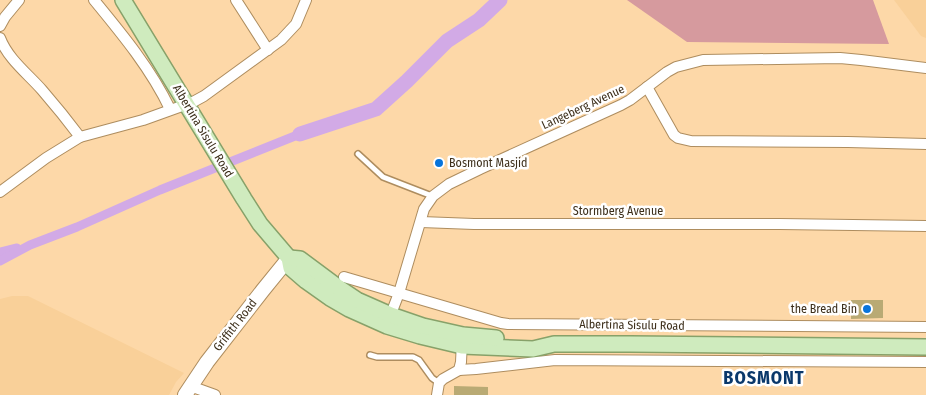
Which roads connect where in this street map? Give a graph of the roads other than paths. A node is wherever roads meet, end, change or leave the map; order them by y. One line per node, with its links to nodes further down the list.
1 (19, 0): 6 (street)
2 (94, 0): 12 (street, Albertina Sisulu Road)
3 (123, 0): 11 (main road, Albertina Sisulu Road)
4 (236, 0): 8 (street)
5 (306, 0): 8 (street)
6 (0, 26)
7 (0, 38): 13 (street)
8 (268, 50): 11 (street)
9 (926, 68): 10 (street, Langeberg Avenue)
10 (647, 87): 14 (street); 17 (street, Langeberg Avenue)
11 (186, 104): 12 (street); 20 (main road, Albertina Sisulu Road)
12 (170, 109): 13 (street)
13 (80, 136): 16 (street)
14 (926, 144)
15 (358, 154): 17 (lane)
16 (0, 192)
17 (433, 196): 18 (street, Langeberg Avenue)
18 (421, 222): 19 (street, Stormberg Avenue); 22 (street)
19 (926, 226)
20 (289, 258): 23 (main road, Albertina Sisulu Road); 31 (street, Griffith Road)
21 (344, 277): 22 (street, Albertina Sisulu Road)
22 (399, 292): 23 (street); 24 (street, Albertina Sisulu Road)
23 (389, 321): 25 (main road, Albertina Sisulu Road)
24 (926, 327)
25 (462, 340): 26 (main road, Albertina Sisulu Road); 29 (street)
26 (926, 347)
27 (370, 356): 30 (lane)
28 (926, 362): 29 (street)
29 (459, 370): 30 (street)
30 (439, 383): 33 (street)
31 (187, 390): 32 (street)
32 (215, 395)
33 (437, 395)

